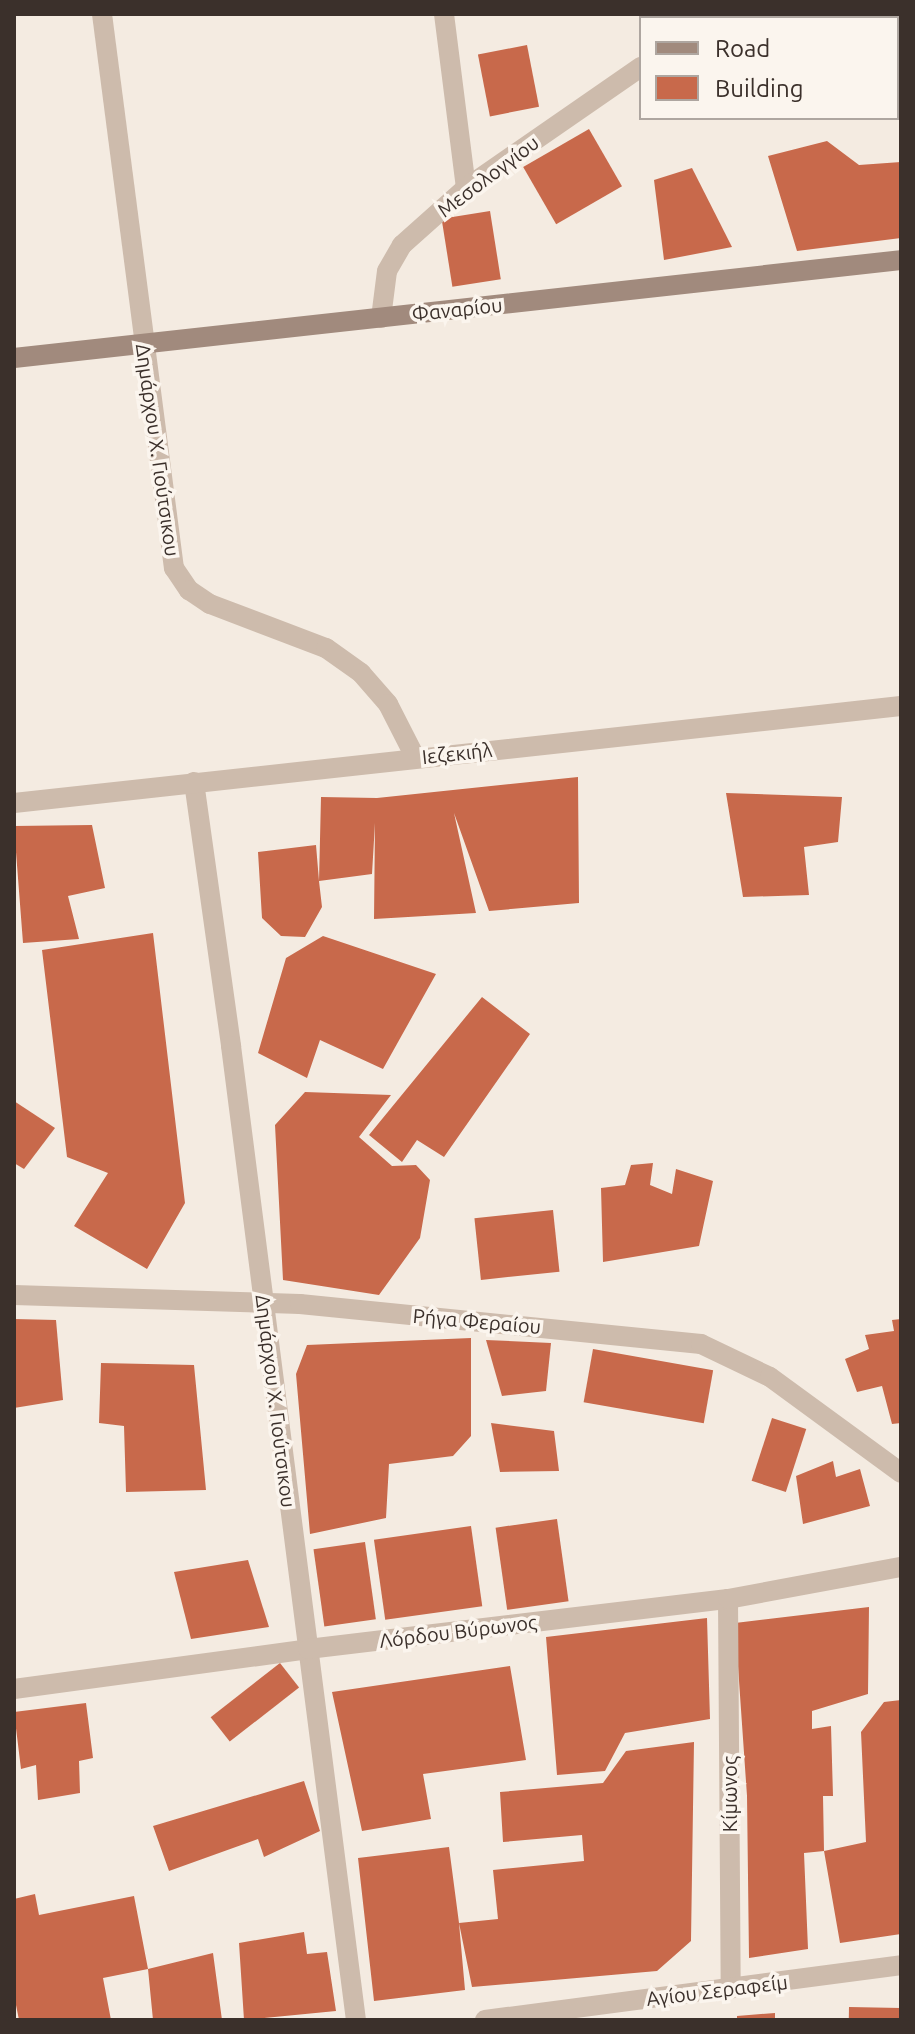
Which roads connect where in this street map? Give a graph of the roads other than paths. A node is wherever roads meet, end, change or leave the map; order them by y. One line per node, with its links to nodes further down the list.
1 (102, 14): 7 (street, Δημάρχου Χ. Γιούτσικου)
2 (444, 14): 4 (street)
3 (639, 68): 4 (street, Μεσολογγίου)
4 (466, 188): 6 (street, Μεσολογγίου)
5 (901, 260): 6 (main road, Φαναρίου)
6 (381, 318): 7 (main road, Φαναρίου)
7 (143, 344): 8 (main road, Φαναρίου); 10 (street, Δημάρχου Χ. Γιούτσικου)
8 (14, 358)
9 (901, 706): 10 (street, Ιεζεκιήλ)
10 (415, 757): 11 (street, Ιεζεκιήλ)
11 (194, 782): 12 (street, Ιεζεκιήλ); 14 (street, Δημάρχου Χ. Γιούτσικου)
12 (14, 803)
13 (14, 1295): 14 (street, Ρήγα Φεραίου)
14 (264, 1302): 15 (street, Ρήγα Φεραίου); 18 (street, Δημάρχου Χ. Γιούτσικου)
15 (901, 1473)
16 (901, 1567): 17 (street, Λόρδου Βύρωνος)
17 (728, 1599): 18 (street, Λόρδου Βύρωνος); 21 (street, Κίμωνος)
18 (308, 1649): 19 (street, Λόρδου Βύρωνος); 22 (street, Δημάρχου Χ. Γιούτσικου)
19 (14, 1689)
20 (901, 1965): 21 (street, Αγίου Σεραφείμ)
21 (731, 1989): 23 (street, Αγίου Σεραφείμ)
22 (356, 2020)
23 (485, 2020)

